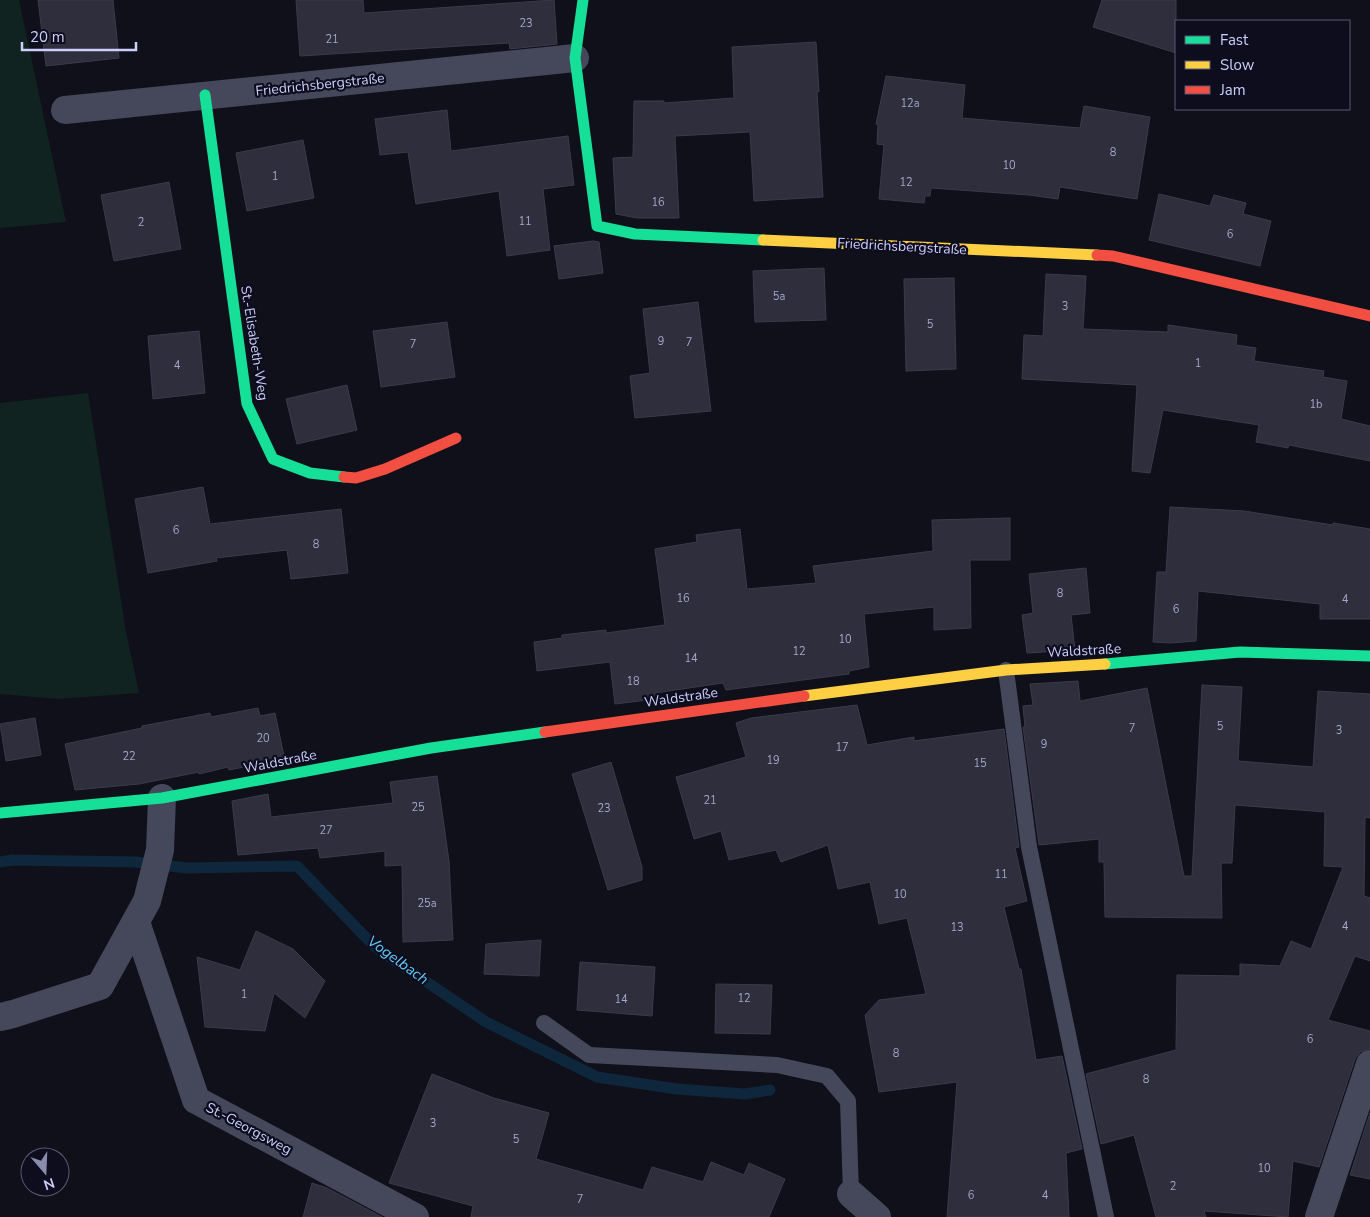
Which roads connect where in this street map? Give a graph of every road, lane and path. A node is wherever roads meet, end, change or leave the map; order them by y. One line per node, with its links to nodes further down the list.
1 (583, 0): 2 (street, Friedrichsbergstraße)
2 (576, 58): 3 (street, Friedrichsbergstraße); 5 (street, Friedrichsbergstraße)
3 (205, 95): 4 (street, Friedrichsbergstraße); 6 (street, St.-Elisabeth-Weg)
4 (65, 110)
5 (1370, 316)
6 (456, 438)
7 (1370, 656): 8 (street, Waldstraße)
8 (1006, 670): 9 (street, Waldstraße); 18 (lane)
9 (162, 798): 10 (street, Waldstraße); 11 (street)
10 (0, 813)
11 (142, 912): 12 (street); 16 (street, St.-Georgsweg)
12 (0, 1017)
13 (544, 1023): 15 (lane)
14 (1370, 1064): 19 (street)
15 (852, 1194): 17 (street)
16 (415, 1217)
17 (877, 1217)
18 (1106, 1217)
19 (1319, 1217)

